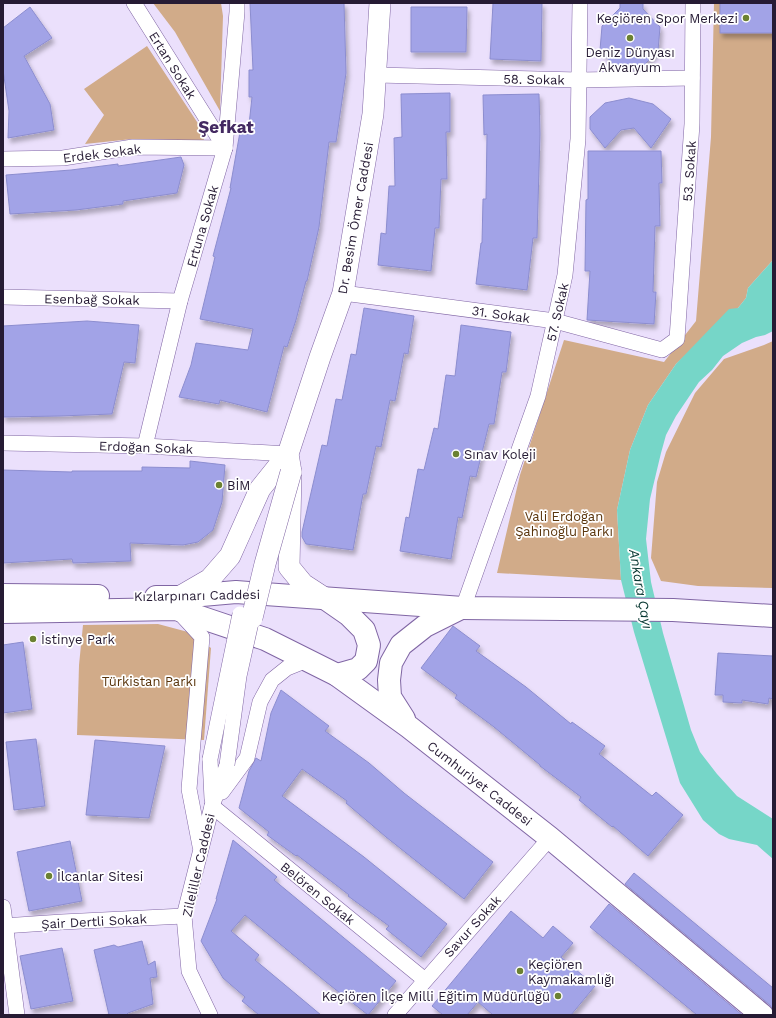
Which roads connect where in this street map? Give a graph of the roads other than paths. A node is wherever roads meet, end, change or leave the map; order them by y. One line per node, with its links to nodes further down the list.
1 (134, 3): 9 (street, Ertan Sokak)
2 (237, 3): 9 (street, Ertuna Sokak)
3 (380, 3): 6 (main road, Dr. Besim Ömer Caddesi)
4 (580, 3): 8 (street, 57. Sokak)
5 (693, 3): 7 (street, 53. Sokak)
6 (376, 75): 8 (street, 58. Sokak); 11 (main road, Dr. Besim Ömer Caddesi)
7 (692, 78): 8 (street, 58. Sokak); 15 (street, 53. Sokak)
8 (579, 80): 14 (street, 57. Sokak)
9 (225, 148): 10 (street, Erdek Sokak); 13 (street, Ertuna Sokak)
10 (3, 159)
11 (343, 293): 14 (street, 31. Sokak); 18 (main road, Dr. Besim Ömer Caddesi)
12 (3, 297): 13 (street, Esenbağ Sokak)
13 (180, 301): 17 (street, Ertuna Sokak)
14 (555, 321): 15 (street, 31. Sokak); 22 (street, 57. Sokak)
15 (677, 339)
16 (3, 443): 17 (street, Erdoğan Sokak)
17 (145, 446): 18 (street, Erdoğan Sokak)
18 (286, 465): 20 (main road); 21 (main road, Dr. Besim Ömer Caddesi); 24 (main road, bridge)
19 (3, 595): 21 (main road, Kızlarpınarı Caddesi)
20 (326, 598): 21 (main road, Kızlarpınarı Caddesi); 22 (main road, Kızlarpınarı Caddesi); 27 (main road)
21 (178, 603): 23 (main road, Kızlarpınarı Caddesi); 26 (main road, Kızlarpınarı Caddesi); 31 (street)
22 (462, 608): 25 (main road, Kızlarpınarı Caddesi); 28 (main road)
23 (3, 612)
24 (246, 616): 29 (street, bridge); 29 (street, bridge)
25 (773, 616)
26 (307, 660): 27 (main road, Kızlarpınarı Caddesi); 29 (street)
27 (337, 675): 28 (main road, Cumhuriyet Caddesi)
28 (409, 727): 30 (main road, Cumhuriyet Caddesi)
29 (212, 806): 31 (street, Zileliller Caddesi); 35 (street, Belören Sokak)
30 (550, 838): 35 (street, Savur Sokak); 39 (main road, Cumhuriyet Caddesi)
31 (201, 850): 33 (street, Zileliller Caddesi)
32 (3, 907): 34 (street)
33 (184, 916): 34 (street, Şair Dertli Sokak); 38 (street, Zileliller Caddesi)
34 (4, 926): 37 (street)
35 (425, 980): 36 (street, Savur Sokak)
36 (402, 1013)
37 (17, 1015)
38 (210, 1015)
39 (762, 1015)

